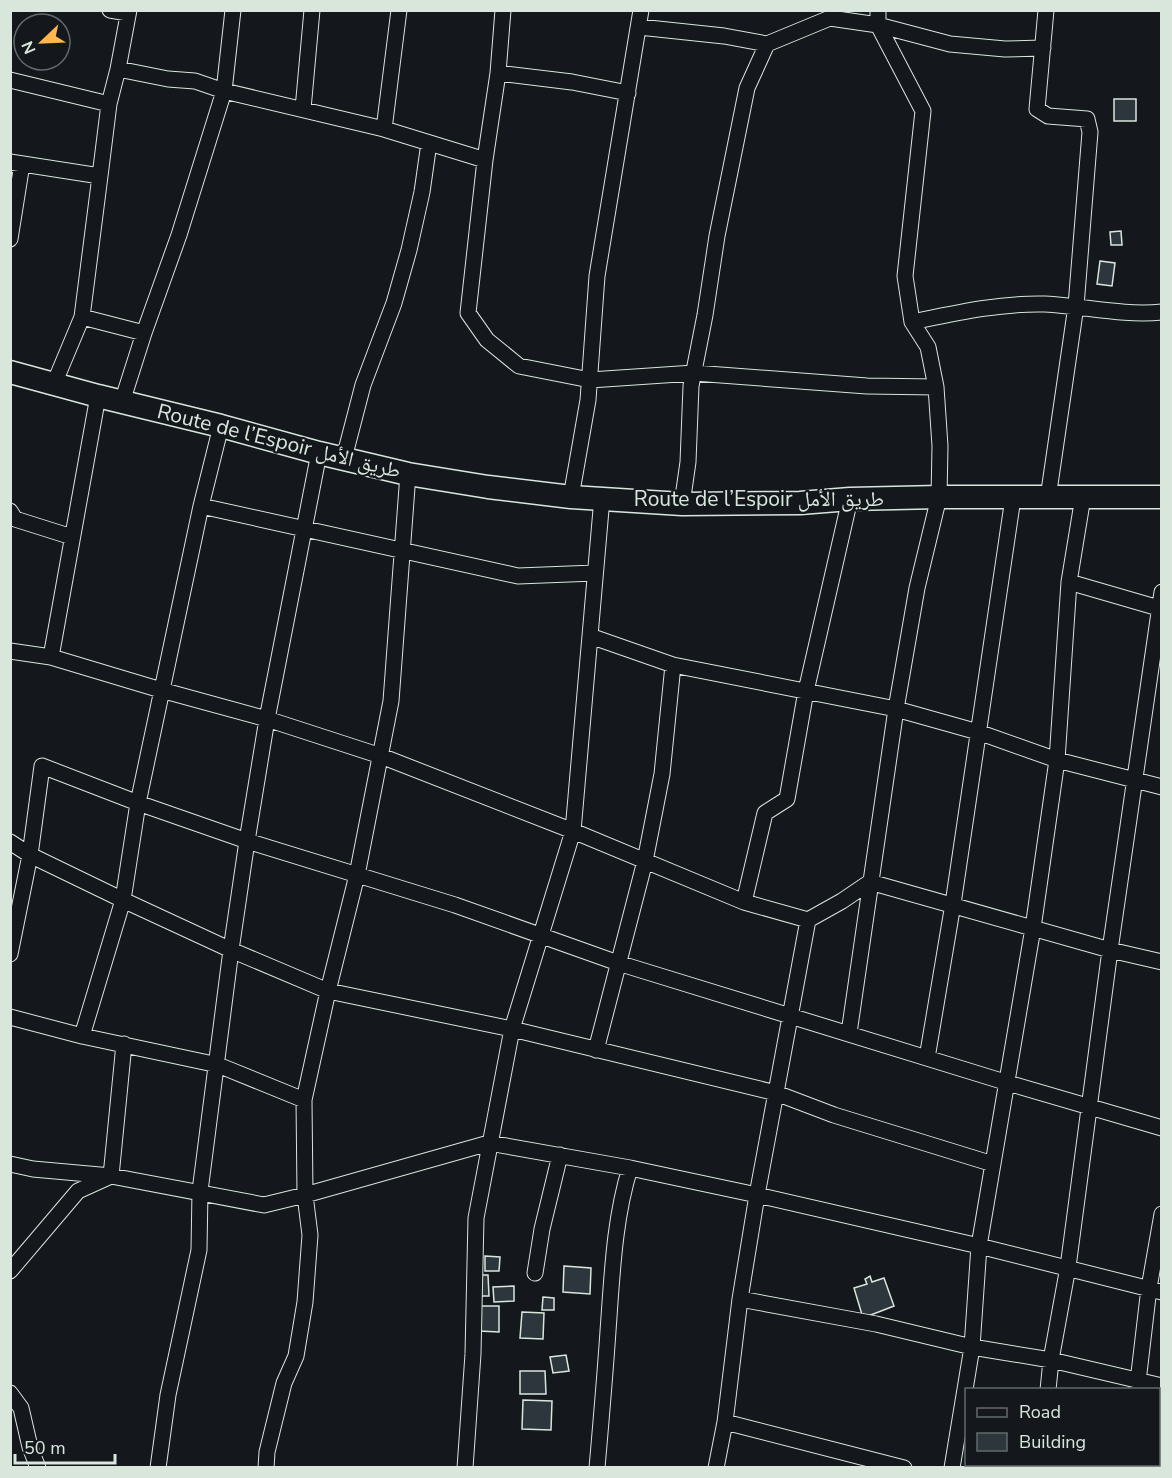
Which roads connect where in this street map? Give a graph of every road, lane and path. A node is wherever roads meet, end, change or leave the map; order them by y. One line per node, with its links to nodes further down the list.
1 (110, 10): 8 (street)
2 (233, 10): 16 (street)
3 (312, 10): 19 (street)
4 (399, 10): 20 (street)
5 (503, 10): 14 (street)
6 (641, 10): 10 (street)
7 (1046, 10): 12 (street)
8 (128, 12): 13 (street)
9 (878, 18): 11 (street); 12 (street); 29 (street)
10 (639, 27): 11 (street); 17 (street)
11 (767, 44): 32 (street)
12 (1043, 48): 26 (street)
13 (118, 69): 16 (street); 18 (street)
14 (498, 73): 17 (street); 22 (street)
15 (10, 80): 18 (street)
16 (224, 91): 19 (street); 30 (street)
17 (628, 93): 33 (street)
18 (109, 104): 24 (street)
19 (303, 110): 20 (street)
20 (384, 129): 21 (street)
21 (429, 143): 22 (street); 40 (street)
22 (485, 160): 33 (street)
23 (16, 163): 24 (street); 25 (street)
24 (100, 176): 28 (street)
25 (10, 239)
26 (1076, 306): 27 (street); 29 (street); 48 (street)
27 (1161, 312)
28 (82, 317): 30 (street); 34 (street)
29 (912, 322): 35 (street)
30 (144, 333): 37 (street)
31 (10, 372): 34 (highway, Route de l’Espoir طريق الأمل)
32 (694, 373): 33 (street); 35 (street); 50 (street)
33 (590, 380): 43 (street)
34 (54, 384): 36 (highway, Route de l’Espoir طريق الأمل)
35 (936, 387): 44 (street)
36 (98, 396): 37 (highway, Route de l’Espoir طريق الأمل); 54 (street)
37 (122, 402): 38 (highway, Route de l’Espoir طريق الأمل)
38 (221, 426): 39 (highway, Route de l’Espoir طريق الأمل); 51 (street)
39 (319, 453): 40 (highway, Route de l’Espoir طريق الأمل); 53 (street)
40 (344, 458): 41 (highway, Route de l’Espoir طريق الأمل)
41 (408, 474): 43 (highway, Route de l’Espoir طريق الأمل); 55 (street)
42 (1161, 496): 45 (highway, Route de l’Espoir طريق الأمل)
43 (571, 497): 46 (highway, Route de l’Espoir طريق الأمل)
44 (939, 497): 47 (highway, Route de l’Espoir طريق الأمل); 49 (highway, Route de l’Espoir طريق الأمل); 66 (street)
45 (1083, 497): 48 (highway, Route de l’Espoir طريق الأمل); 57 (street)
46 (602, 498): 50 (highway, Route de l’Espoir طريق الأمل); 56 (street)
47 (1013, 498): 48 (highway, Route de l’Espoir طريق الأمل); 68 (street)
48 (1048, 498)
49 (850, 500): 50 (highway, Route de l’Espoir طريق الأمل); 65 (street)
50 (682, 504)
51 (201, 506): 53 (street); 64 (street)
52 (10, 511): 54 (street)
53 (304, 530): 55 (street); 67 (street)
54 (72, 537): 62 (street)
55 (401, 550): 56 (street); 69 (street)
56 (596, 573): 60 (street)
57 (1069, 582): 59 (street); 70 (street)
58 (1161, 592): 59 (street)
59 (1160, 609): 71 (street)
60 (590, 636): 63 (street); 74 (street)
61 (10, 651): 62 (street)
62 (51, 657): 64 (street)
63 (673, 665): 65 (street); 78 (street)
64 (162, 690): 67 (street); 73 (street)
65 (806, 691): 66 (street); 82 (street)
66 (896, 709): 68 (street); 80 (street)
67 (267, 719): 69 (street); 75 (street)
68 (978, 732): 70 (street); 83 (street)
69 (381, 756): 74 (street); 79 (street)
70 (1057, 760): 71 (street); 85 (street)
71 (1134, 780): 72 (street); 88 (street)
72 (1161, 787)
73 (138, 803): 75 (street); 77 (street); 81 (street)
74 (573, 831): 78 (street); 86 (street)
75 (247, 841): 79 (street); 87 (street)
76 (10, 842): 77 (street)
77 (30, 855): 81 (street); 89 (street)
78 (645, 861): 82 (street); 91 (street)
79 (357, 875): 86 (street); 92 (street)
80 (870, 882): 83 (street); 84 (street); 96 (street)
81 (123, 900): 87 (street); 97 (street)
82 (744, 902): 84 (street)
83 (953, 904): 85 (street); 100 (street)
84 (808, 920): 93 (street)
85 (1033, 928): 88 (street); 102 (street)
86 (542, 935): 91 (street); 95 (street)
87 (231, 950): 92 (street); 101 (street)
88 (1110, 950): 90 (street); 105 (street)
89 (10, 954)
90 (1161, 962)
91 (618, 963): 93 (street); 99 (street)
92 (328, 991): 95 (street); 104 (street)
93 (790, 1015): 96 (street); 103 (street)
94 (10, 1017): 97 (street)
95 (512, 1029): 99 (street); 107 (street)
96 (849, 1033): 100 (street)
97 (82, 1036): 98 (street)
98 (124, 1044): 101 (street); 112 (street)
99 (596, 1050): 103 (street)
100 (927, 1058): 102 (street)
101 (218, 1065): 104 (street); 113 (street)
102 (1008, 1083): 105 (street); 110 (street)
103 (776, 1093): 110 (street); 115 (street)
104 (304, 1100): 114 (street)
105 (1089, 1106): 106 (street); 118 (street)
106 (1161, 1128)
107 (489, 1143): 108 (street); 114 (street); 135 (street)
108 (560, 1155): 111 (street); 120 (street)
109 (10, 1164): 112 (street)
110 (993, 1164): 117 (street)
111 (630, 1168): 115 (street); 136 (street)
112 (111, 1176): 113 (street); 119 (street)
113 (200, 1191): 114 (street); 133 (street)
114 (305, 1195): 134 (street)
115 (757, 1195): 117 (street); 122 (street)
116 (1161, 1214): 121 (street)
117 (979, 1246): 118 (street); 123 (street)
118 (1068, 1268): 121 (street); 124 (street)
119 (10, 1271)
120 (535, 1274)
121 (1155, 1290): 125 (street)
122 (740, 1299): 123 (street); 131 (street)
123 (972, 1347): 124 (street); 127 (street)
124 (1051, 1360): 125 (street); 128 (street)
125 (1138, 1385): 126 (street)
126 (1161, 1386)
127 (965, 1388)
128 (1048, 1388)
129 (965, 1389): 139 (street)
130 (10, 1393): 132 (street)
131 (725, 1422): 137 (street); 138 (street)
132 (38, 1467)
133 (158, 1467)
134 (266, 1467)
135 (465, 1467)
136 (597, 1467)
137 (716, 1467)
138 (904, 1467)
139 (952, 1467)

